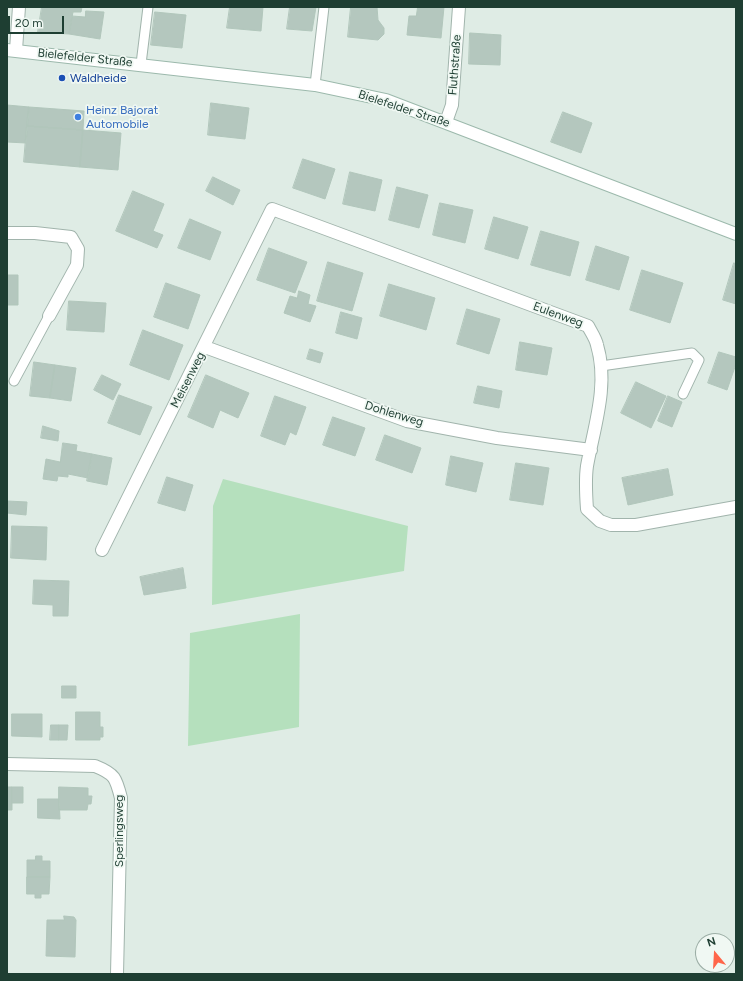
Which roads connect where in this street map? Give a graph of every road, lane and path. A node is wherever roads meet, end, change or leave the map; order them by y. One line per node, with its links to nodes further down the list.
1 (19, 7): 5 (street)
2 (148, 7): 6 (lane)
3 (324, 7): 7 (lane)
4 (459, 7): 8 (street, Fluthstraße)
5 (11, 50): 6 (street, Bielefelder Straße)
6 (141, 64): 7 (street, Bielefelder Straße)
7 (315, 85): 8 (street, Bielefelder Straße)
8 (446, 122): 11 (street, Bielefelder Straße)
9 (272, 209): 13 (street, Meisenweg); 14 (street, Eulenweg)
10 (7, 233): 12 (street)
11 (736, 234)
12 (49, 316): 15 (lane)
13 (205, 347): 17 (street, Dohlenweg); 19 (street, Meisenweg)
14 (601, 366): 16 (lane); 17 (street, Eulenweg)
15 (14, 381)
16 (683, 394)
17 (591, 450): 18 (street, Eulenweg)
18 (736, 507)
19 (102, 550)
20 (7, 764): 21 (street, Sperlingsweg)
21 (117, 974)

